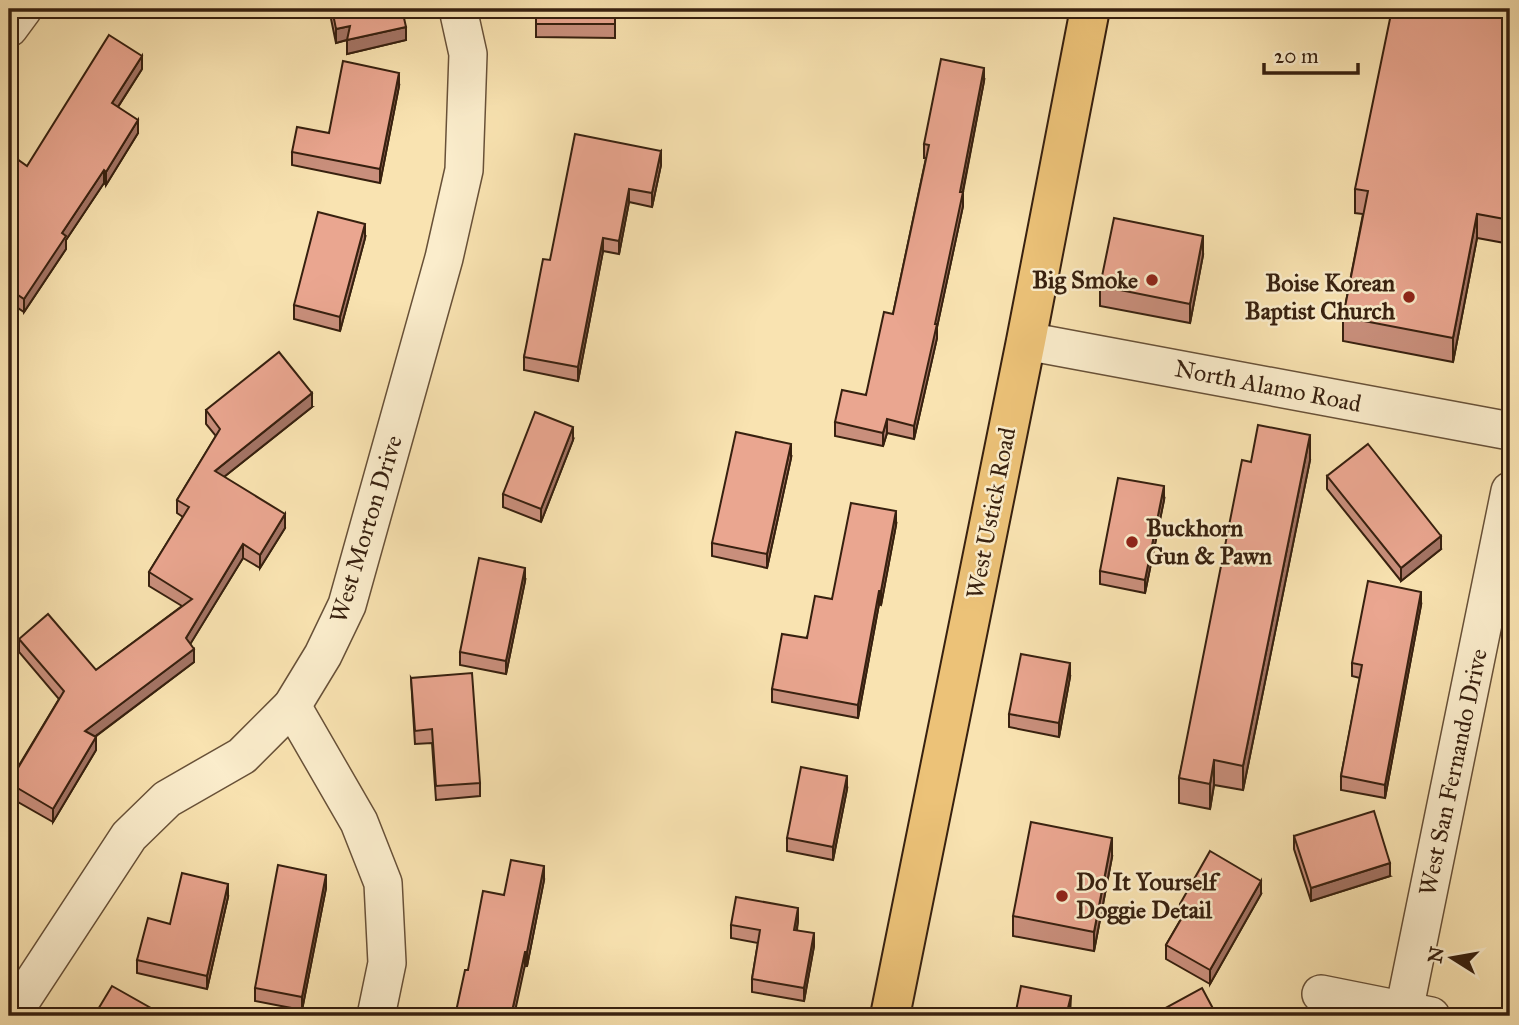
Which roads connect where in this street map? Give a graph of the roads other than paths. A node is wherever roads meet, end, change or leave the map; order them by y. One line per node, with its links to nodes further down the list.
1 (23, 9): 4 (street)
2 (458, 9): 8 (street, West Morton Drive)
3 (1090, 9): 5 (main road, West Ustick Road)
4 (9, 28)
5 (1026, 341): 6 (street, North Alamo Road); 13 (main road, West Ustick Road)
6 (1510, 431)
7 (1510, 491): 10 (street, West San Fernando Drive)
8 (292, 706): 11 (street, West Morton Drive); 12 (street)
9 (1321, 994): 10 (street, West San Fernando Drive)
10 (1418, 1014)
11 (11, 1016)
12 (376, 1016)
13 (890, 1016)

